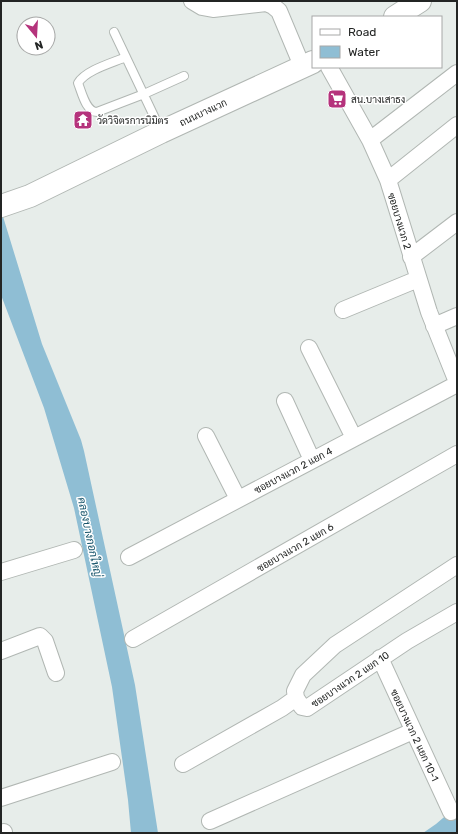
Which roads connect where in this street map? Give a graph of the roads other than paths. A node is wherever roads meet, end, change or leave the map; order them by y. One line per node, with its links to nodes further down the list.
1 (192, 1): 3 (street)
2 (420, 1): 4 (main road)
3 (277, 4): 7 (street)
4 (397, 16)
5 (114, 32): 6 (lane)
6 (126, 57): 11 (lane); 11 (lane)
7 (307, 64): 13 (main road, ถนนบางแวก)
8 (330, 68): 14 (street, ซอยบางแวก 2)
9 (457, 73): 14 (street)
10 (184, 76): 11 (lane)
11 (144, 94): 13 (lane)
12 (457, 125): 15 (street)
13 (161, 132): 16 (main road, ถนนบางแวก)
14 (370, 140): 15 (street, ซอยบางแวก 2)
15 (388, 180): 18 (street, ซอยบางแวก 2)
16 (1, 206)
17 (457, 222): 18 (street)
18 (411, 258): 19 (street, ซอยบางแวก 2)
19 (418, 279): 20 (street); 22 (street, ซอยบางแวก 2)
20 (343, 310)
21 (457, 316): 22 (street)
22 (434, 326): 24 (street, ซอยบางแวก 2)
23 (309, 348): 27 (street)
24 (457, 383): 27 (street, ซอยบางแวก 2 แยก 4)
25 (285, 401): 29 (street)
26 (206, 436): 30 (street)
27 (354, 438): 29 (street, ซอยบางแวก 2 แยก 4)
28 (457, 454): 36 (street, ซอยบางแวก 2 แยก 6)
29 (312, 460): 30 (street, ซอยบางแวก 2 แยก 4)
30 (238, 499): 32 (street, ซอยบางแวก 2 แยก 4)
31 (74, 550): 34 (street)
32 (129, 557)
33 (457, 565): 40 (street)
34 (1, 572)
35 (457, 612): 38 (street, ซอยบางแวก 2 แยก 10)
36 (133, 639)
37 (1, 651): 39 (street)
38 (380, 658): 40 (street, ซอยบางแวก 2 แยก 10); 41 (street, ซอยบางแวก 2 แยก 10-1)
39 (56, 673)
40 (296, 698): 43 (street, ซอยบางแวก 2 แยก 10)
41 (413, 731): 45 (street, ซอยบางแวก 2 แยก 10-1); 46 (street)
42 (112, 762): 44 (street)
43 (183, 764)
44 (1, 798)
45 (451, 812)
46 (210, 821)

